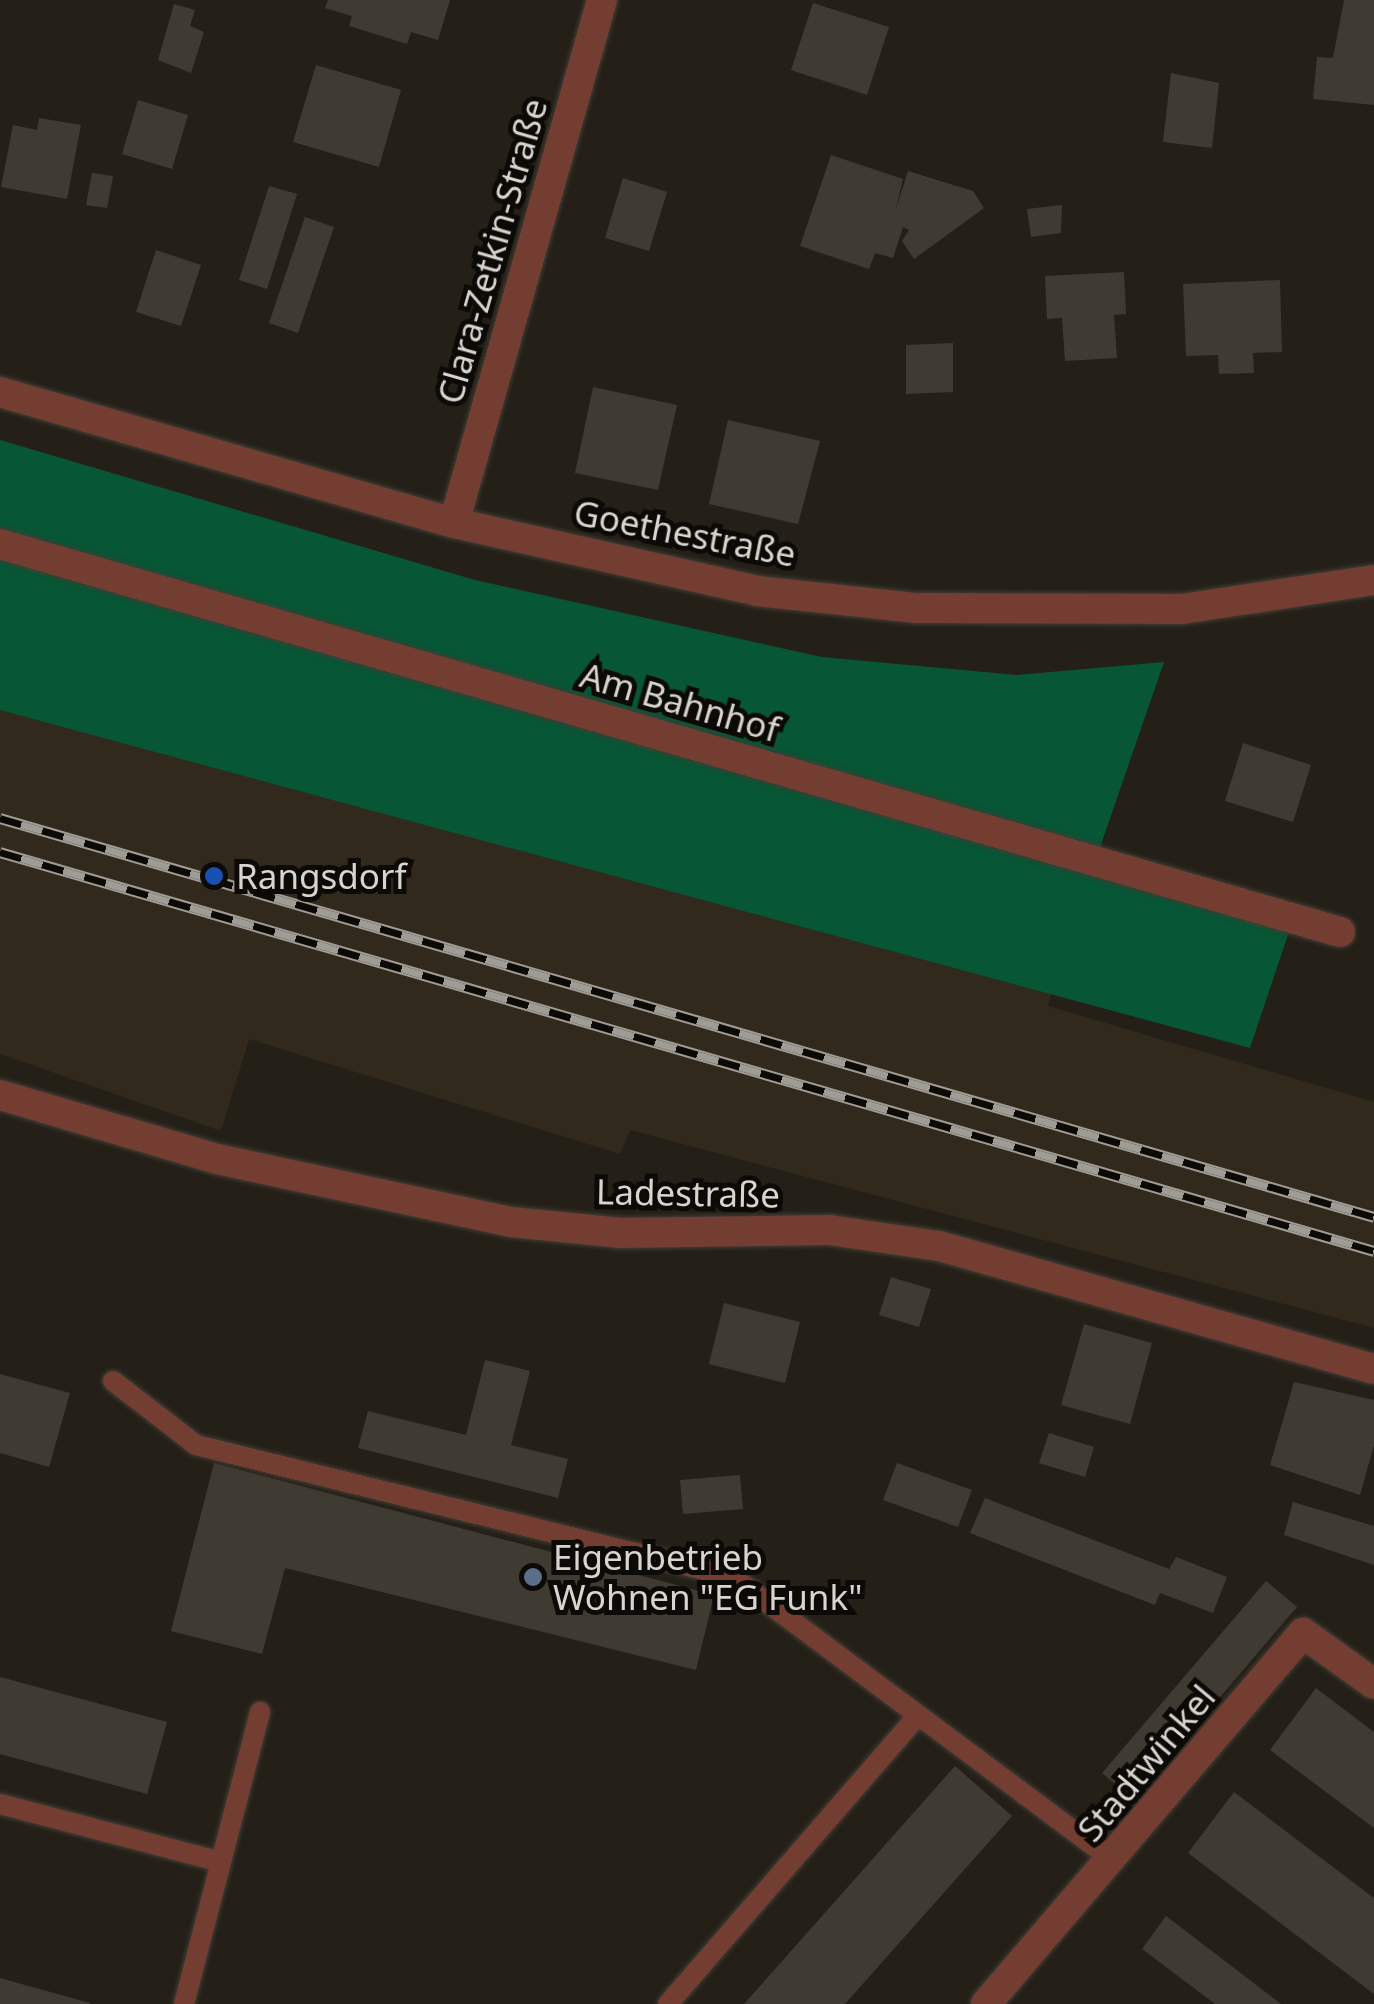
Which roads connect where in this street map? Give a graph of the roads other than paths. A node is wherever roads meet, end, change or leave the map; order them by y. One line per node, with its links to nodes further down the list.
1 (602, 0): 3 (street, Clara-Zetkin-Straße)
2 (0, 392): 3 (street, Goethestraße)
3 (454, 523): 5 (street, Goethestraße)
4 (0, 544): 6 (street, Am Bahnhof)
5 (1374, 580)
6 (1340, 932)
7 (0, 1095): 8 (street, Ladestraße)
8 (1374, 1370)
9 (113, 1381): 12 (lane)
10 (1374, 1684): 14 (street, Stadtwinkel)
11 (260, 1712): 15 (lane)
12 (915, 1719): 14 (lane); 17 (lane)
13 (0, 1804): 15 (lane)
14 (1114, 1860): 18 (street, Stadtwinkel)
15 (221, 1862): 16 (lane)
16 (184, 2004)
17 (668, 2004)
18 (986, 2004)

